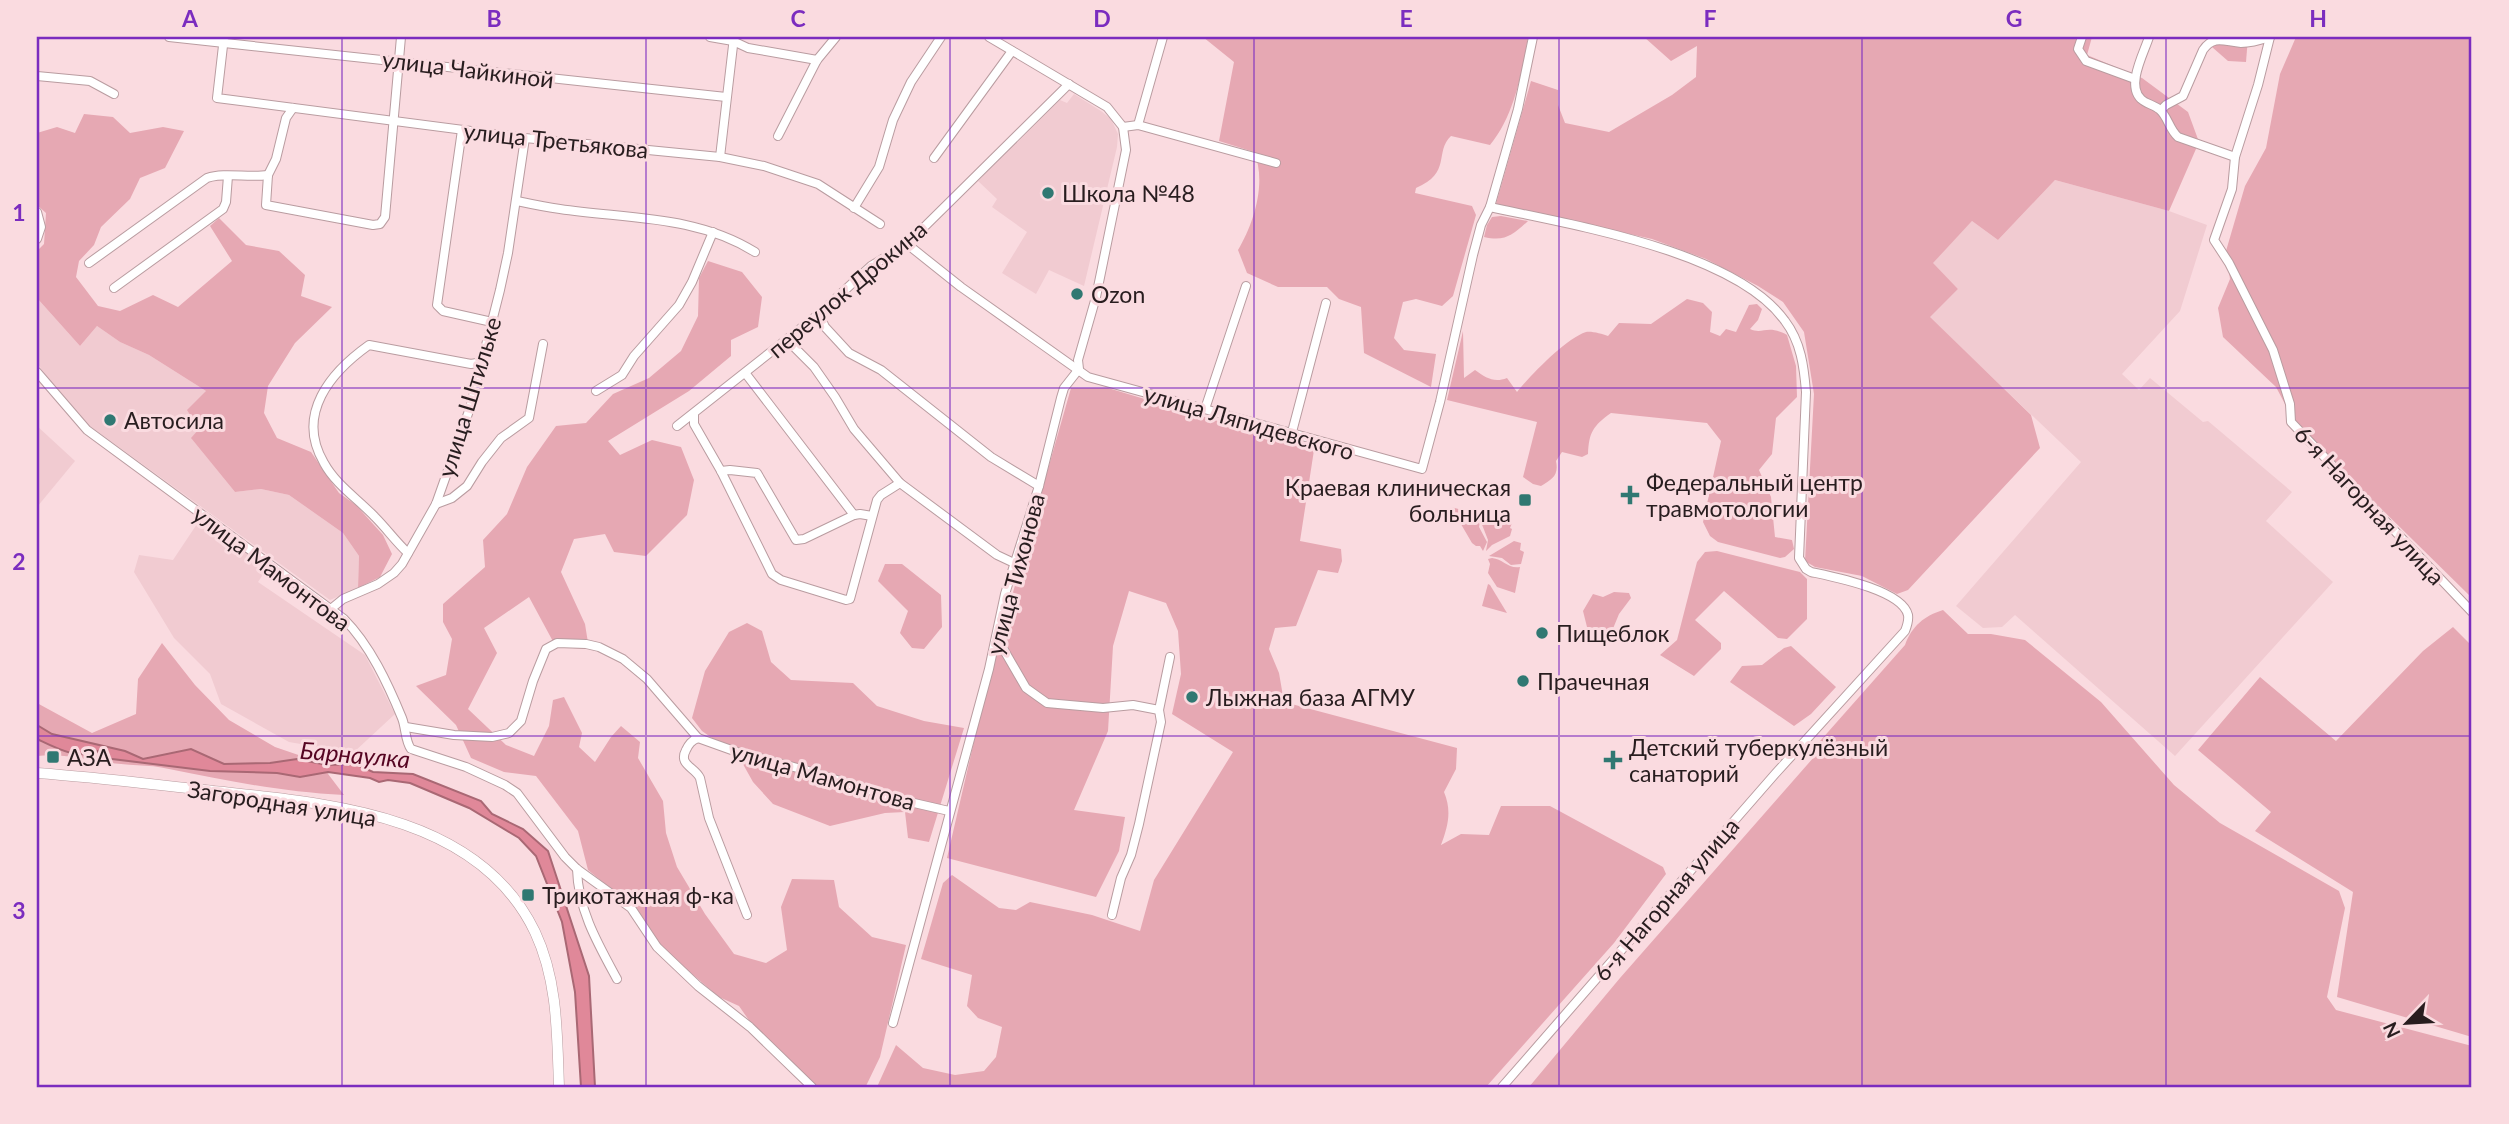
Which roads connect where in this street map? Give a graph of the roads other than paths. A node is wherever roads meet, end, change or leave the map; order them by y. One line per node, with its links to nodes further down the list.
1 (169, 37): 12 (street, улица Чайкиной)
2 (401, 37): 16 (street)
3 (710, 37): 13 (street)
4 (836, 37): 15 (street)
5 (941, 37): 38 (street)
6 (989, 37): 14 (street)
7 (1163, 37): 25 (street)
8 (1533, 37): 37 (street)
9 (2082, 37): 18 (street)
10 (2149, 37): 18 (street)
11 (2270, 37): 23 (street); 31 (street, 6-я Нагорная улица)
12 (224, 39): 16 (street, улица Чайкиной); 22 (street, улица Третьякова)
13 (734, 39): 15 (street); 21 (street)
14 (1012, 51): 19 (street); 32 (street)
15 (817, 60): 28 (street)
16 (398, 61): 21 (street, улица Чайкиной); 24 (street)
17 (37, 76): 20 (street)
18 (2135, 79): 23 (street)
19 (1069, 84): 26 (street); 43 (street, переулок Дрокина)
20 (114, 93)
21 (726, 97): 30 (street)
22 (293, 108): 24 (street, улица Третьякова); 34 (street)
23 (2161, 110): 31 (street)
24 (394, 120): 27 (street, улица Третьякова); 34 (street)
25 (1138, 125): 26 (street); 33 (street)
26 (1123, 127): 54 (street, улица Тихонова)
27 (462, 130): 29 (street, улица Третьякова); 50 (street)
28 (778, 136)
29 (525, 138): 30 (street, улица Третьякова); 36 (street, улица Штильке)
30 (720, 157): 38 (street, улица Третьякова)
31 (2235, 157): 71 (street, 6-я Нагорная улица)
32 (934, 158)
33 (1276, 163)
34 (268, 175): 35 (street)
35 (228, 176): 45 (street); 47 (street)
36 (517, 201): 41 (street); 50 (street, улица Штильке)
37 (1490, 207): 61 (street, улица Ляпидевского); 86 (street, 6-я Нагорная улица)
38 (854, 208): 40 (street, улица Третьякова)
39 (37, 212): 42 (street)
40 (880, 224)
41 (713, 232): 44 (street); 57 (street)
42 (37, 239)
43 (907, 244): 49 (street, переулок Дрокина); 54 (street)
44 (755, 252)
45 (89, 263)
46 (1246, 286): 58 (street)
47 (114, 288)
48 (1326, 303): 61 (street)
49 (819, 314): 51 (street, переулок Дрокина); 64 (street)
50 (492, 323): 53 (street, улица Штильке)
51 (787, 340): 56 (street, переулок Дрокина); 63 (street)
52 (543, 344): 65 (street)
53 (482, 362): 65 (street, улица Штильке); 68 (street)
54 (1079, 369): 58 (street, улица Ляпидевского); 64 (street, улица Тихонова)
55 (37, 372): 70 (street, улица Мамонтова)
56 (746, 373): 59 (street, переулок Дрокина); 66 (street)
57 (596, 391)
58 (1205, 409): 61 (street, улица Ляпидевского)
59 (694, 415): 60 (street, переулок Дрокина); 62 (street)
60 (677, 426)
61 (1292, 432)
62 (720, 471): 66 (street); 67 (street)
63 (900, 483): 67 (street); 69 (street)
64 (1039, 486): 69 (street, улица Тихонова)
65 (436, 504): 68 (street, улица Штильке)
66 (854, 515): 67 (street)
67 (872, 516)
68 (408, 554): 70 (street, улица Штильке)
69 (1014, 563): 72 (street, улица Тихонова)
70 (332, 608): 75 (street, улица Мамонтова)
71 (2472, 612)
72 (997, 638): 74 (street); 78 (street, улица Тихонова)
73 (1170, 657): 74 (street)
74 (1159, 709): 81 (street)
75 (406, 727): 76 (street); 79 (street, улица Мамонтова)
76 (698, 738): 78 (street, улица Мамонтова); 80 (street, улица Мамонтова)
77 (37, 773): 84 (main road, Загородная улица)
78 (949, 811): 83 (street, улица Тихонова)
79 (577, 869): 82 (street); 85 (street)
80 (747, 915)
81 (1112, 915)
82 (617, 979)
83 (893, 1023)
84 (559, 1087)
85 (812, 1087)
86 (1502, 1087)

